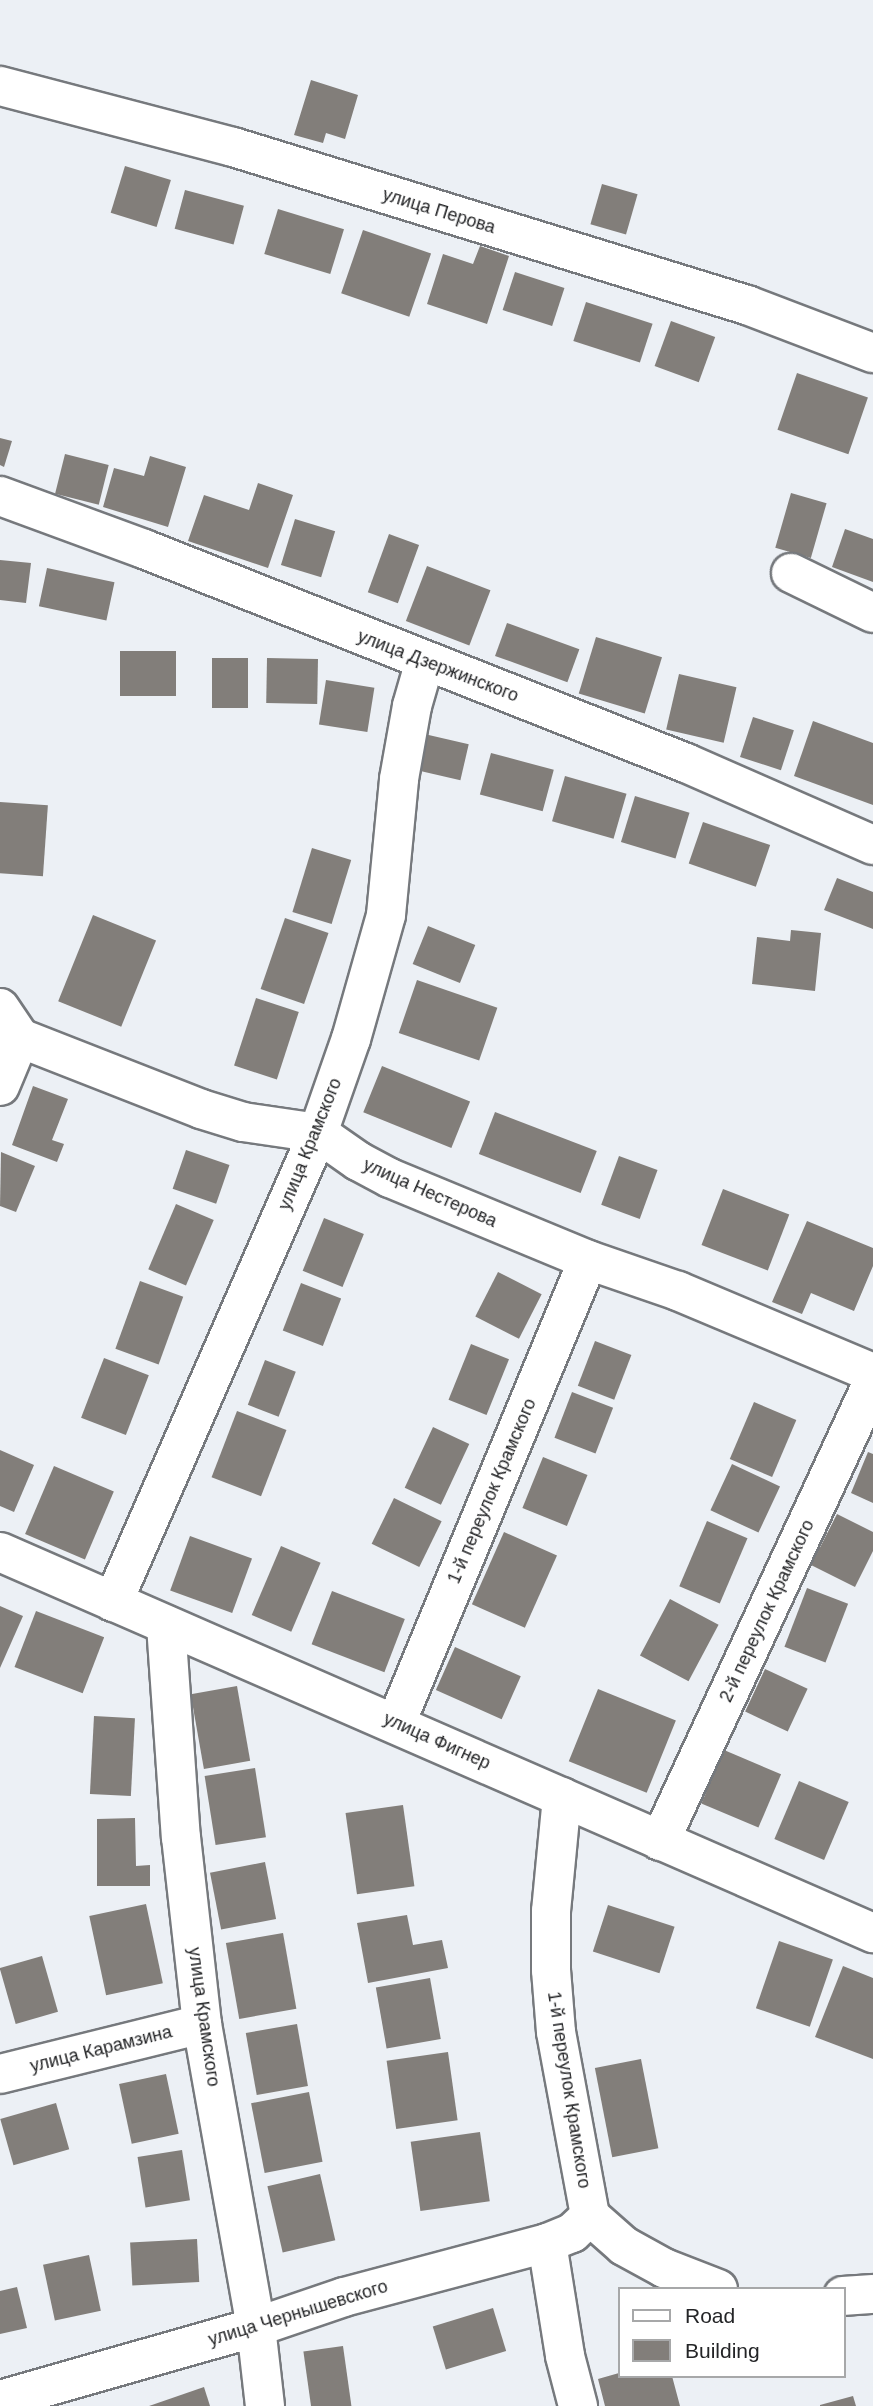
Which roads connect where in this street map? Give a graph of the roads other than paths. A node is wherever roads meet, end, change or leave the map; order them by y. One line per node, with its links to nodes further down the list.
1 (0, 86): 2 (street, улица Перова)
2 (873, 353)
3 (0, 496): 6 (street, улица Дзержинского)
4 (792, 573): 5 (street)
5 (873, 613)
6 (425, 661): 7 (street, улица Дзержинского); 10 (street, улица Крамского)
7 (873, 845)
8 (10, 1023): 9 (street); 10 (street, улица Нестерова)
9 (0, 1086)
10 (318, 1133): 11 (street, улица Нестерова); 15 (street, улица Крамского)
11 (588, 1260): 12 (street, улица Нестерова); 17 (street, 1-й переулок Крамского)
12 (873, 1373)
13 (873, 1382): 19 (street, 2-й переулок Крамского)
14 (0, 1552): 15 (street, улица Фигнер)
15 (113, 1602): 16 (street, улица Фигнер)
16 (166, 1625): 17 (street, улица Фигнер); 21 (street, улица Крамского)
17 (396, 1723): 18 (street, улица Фигнер)
18 (562, 1797): 19 (street, улица Фигнер); 23 (street, 1-й переулок Крамского)
19 (660, 1841): 20 (street, улица Фигнер)
20 (873, 1933)
21 (202, 2024): 22 (street, улица Карамзина); 28 (street, улица Крамского)
22 (0, 2074)
23 (590, 2216): 24 (street, улица Чернышевского); 25 (street)
24 (547, 2244): 28 (street, улица Чернышевского); 31 (street)
25 (713, 2287)
26 (873, 2294): 27 (street)
27 (845, 2296)
28 (256, 2327): 29 (street, улица Чернышевского); 30 (street, улица Крамского)
29 (0, 2400)
30 (265, 2406)
31 (578, 2406)

